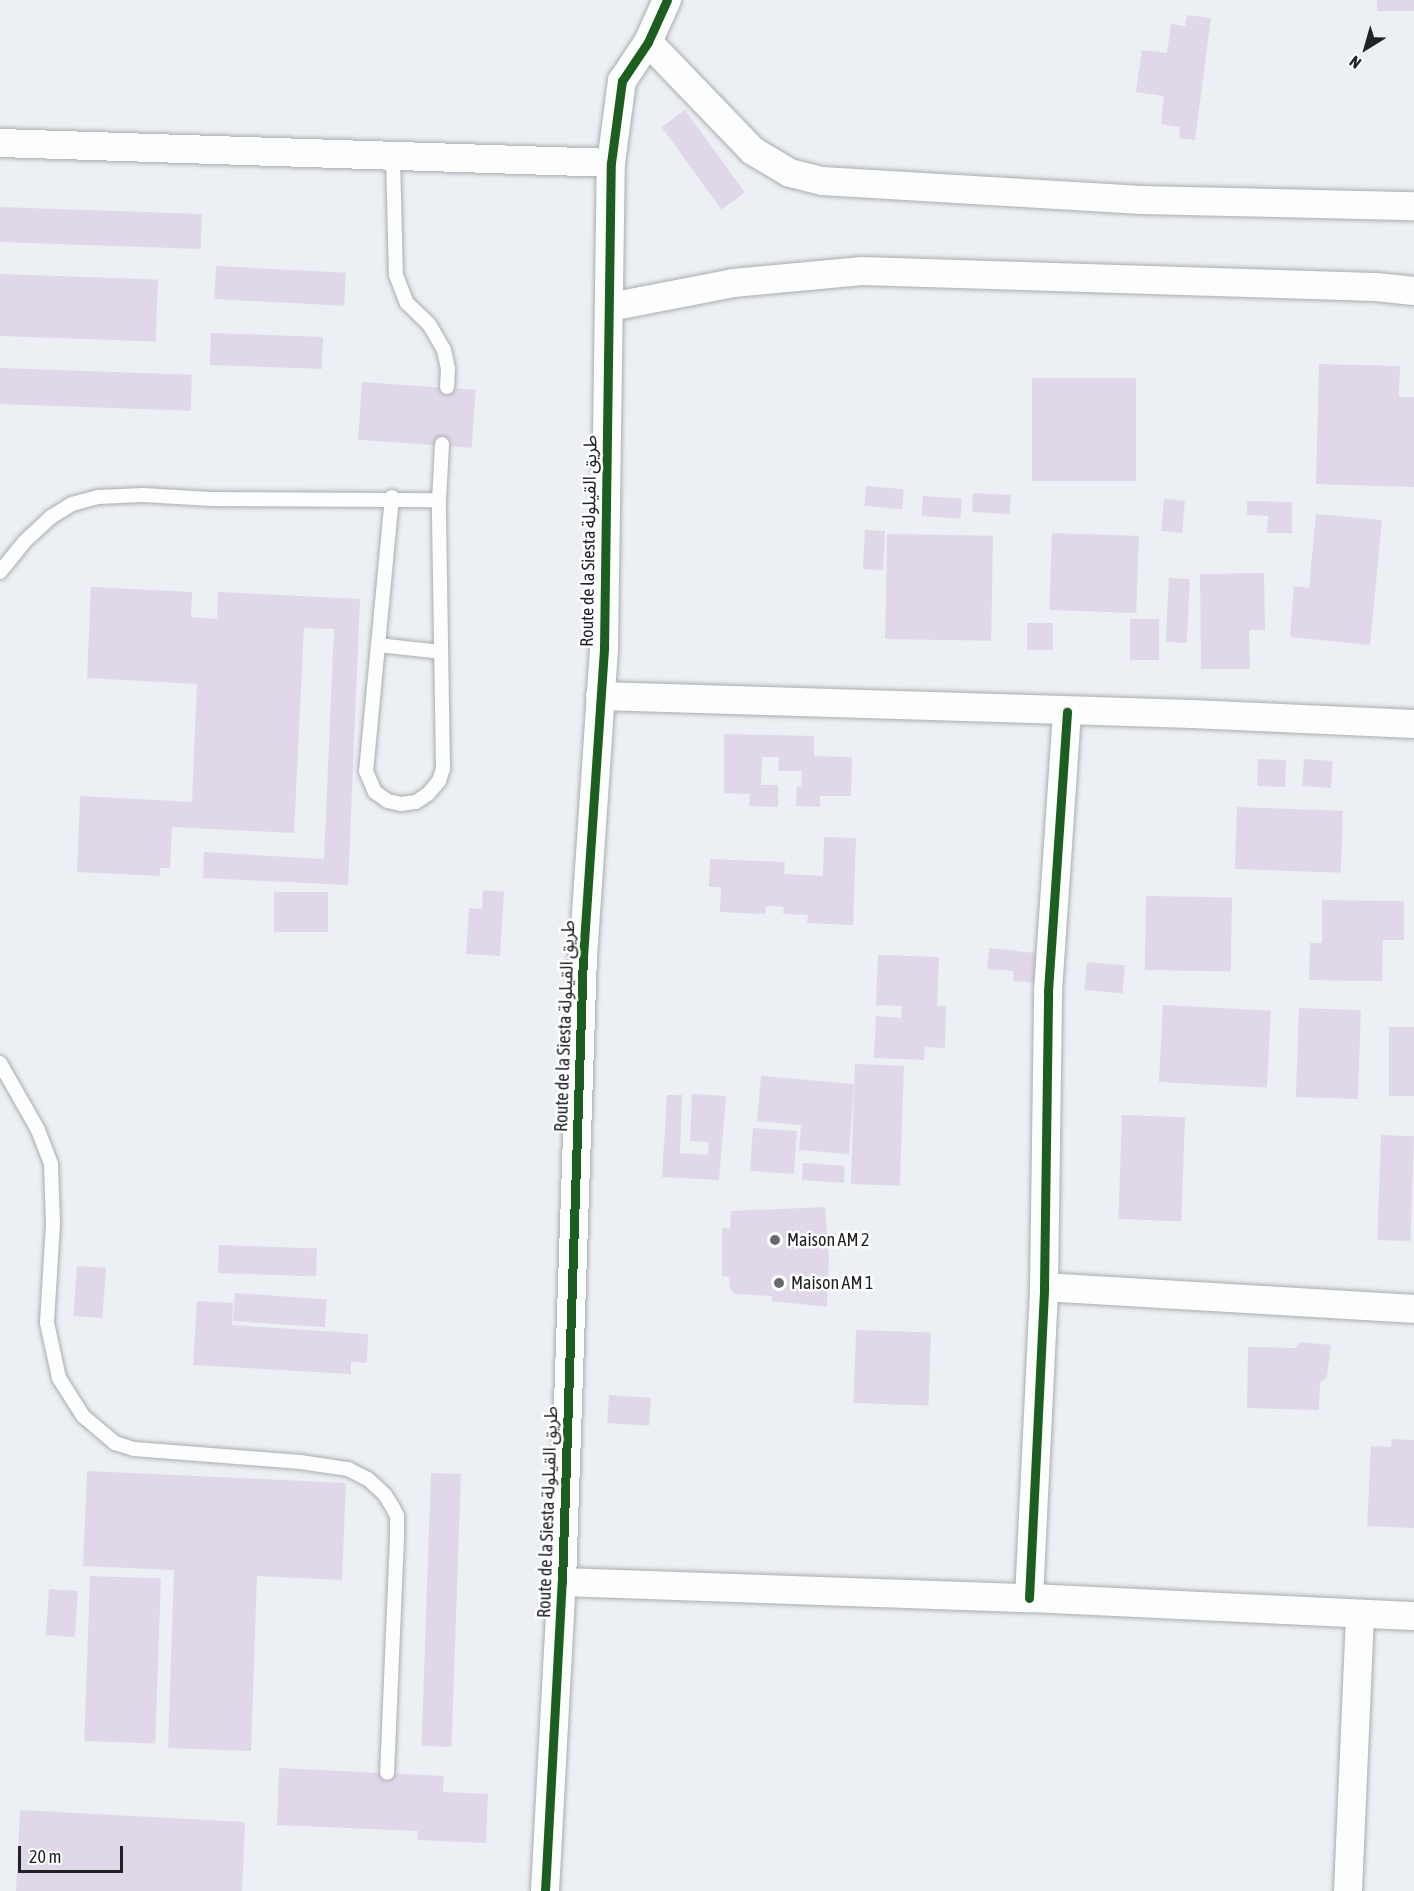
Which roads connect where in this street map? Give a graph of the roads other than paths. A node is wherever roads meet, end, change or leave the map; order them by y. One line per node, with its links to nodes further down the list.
1 (667, 0): 2 (street, Route de la Siesta طريق القيلولة)
2 (648, 42): 5 (street, Route de la Siesta طريق القيلولة); 6 (street)
3 (0, 143): 4 (street)
4 (393, 156): 5 (street); 9 (lane)
5 (611, 163): 8 (street, Route de la Siesta طريق القيلولة)
6 (1414, 206)
7 (1414, 291): 8 (street)
8 (610, 307): 16 (street, Route de la Siesta طريق القيلولة)
9 (447, 387)
10 (442, 444): 12 (lane)
11 (392, 498): 12 (lane); 13 (lane); 14 (lane)
12 (439, 500): 15 (lane)
13 (0, 572)
14 (378, 645): 15 (lane); 15 (lane)
15 (441, 652)
16 (600, 696): 17 (street); 22 (street, Route de la Siesta طريق القيلولة)
17 (1067, 712): 18 (street); 20 (street)
18 (1414, 724)
19 (0, 1063): 26 (lane)
20 (1044, 1287): 21 (street); 23 (street)
21 (1414, 1309)
22 (562, 1582): 23 (street); 27 (street, Route de la Siesta طريق القيلولة)
23 (1029, 1598): 24 (street)
24 (1360, 1614): 25 (street); 28 (street)
25 (1414, 1616)
26 (387, 1773)
27 (545, 1891)
28 (1348, 1891)

